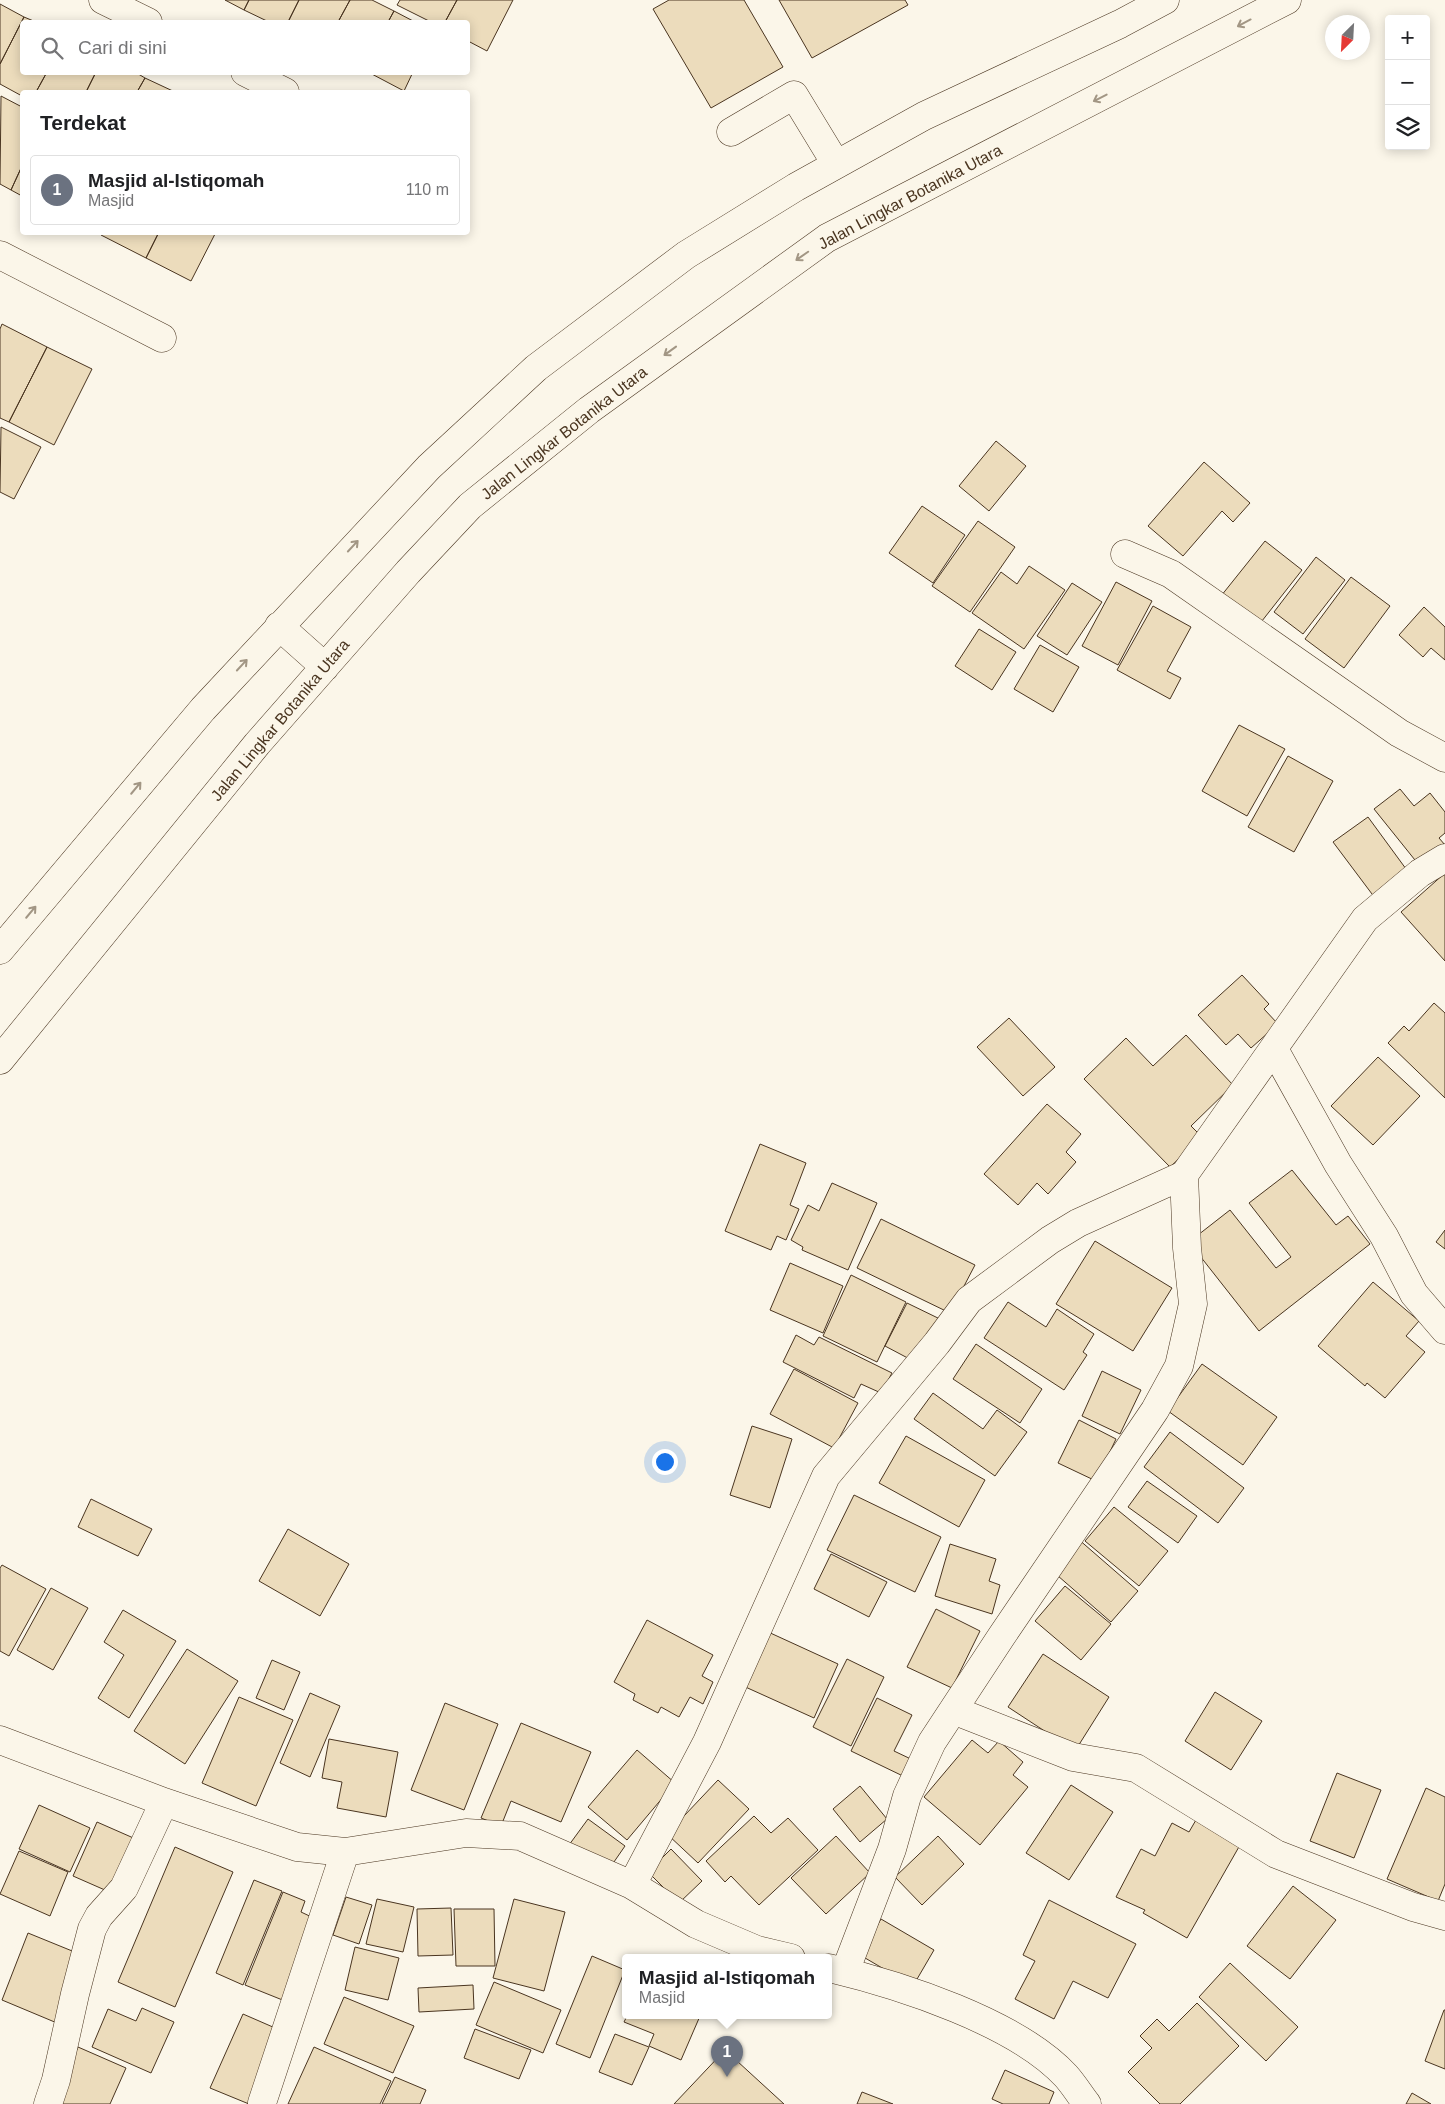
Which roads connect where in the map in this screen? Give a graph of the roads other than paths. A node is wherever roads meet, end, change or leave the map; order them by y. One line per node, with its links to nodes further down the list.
1 (104, 0): 4 (street)
2 (1165, 0): 8 (street)
3 (1287, 0): 13 (street, Jalan Lingkar Botanika Utara, one-way to 13)
4 (144, 20)
5 (252, 75): 6 (street)
6 (281, 90)
7 (731, 132): 8 (street)
8 (836, 164): 12 (street, one-way to 8)
9 (0, 256): 10 (street)
10 (162, 338)
11 (1126, 554): 14 (street)
12 (279, 626): 13 (street); 16 (street, one-way to 12)
13 (325, 667): 18 (street, Jalan Lingkar Botanika Utara)
14 (1445, 758)
15 (1445, 858): 17 (street)
16 (0, 950)
17 (1274, 1049): 19 (street); 20 (street)
18 (0, 1060)
19 (1184, 1175): 21 (street); 25 (street)
20 (1445, 1330)
21 (953, 1710): 26 (street); 28 (street)
22 (0, 1740): 23 (street)
23 (164, 1802): 24 (street); 30 (street)
24 (345, 1852): 25 (street); 29 (street)
25 (632, 1885): 27 (street)
26 (1445, 1916)
27 (774, 1954)
28 (837, 1970): 31 (street)
29 (262, 2103)
30 (48, 2104)
31 (1087, 2104)

